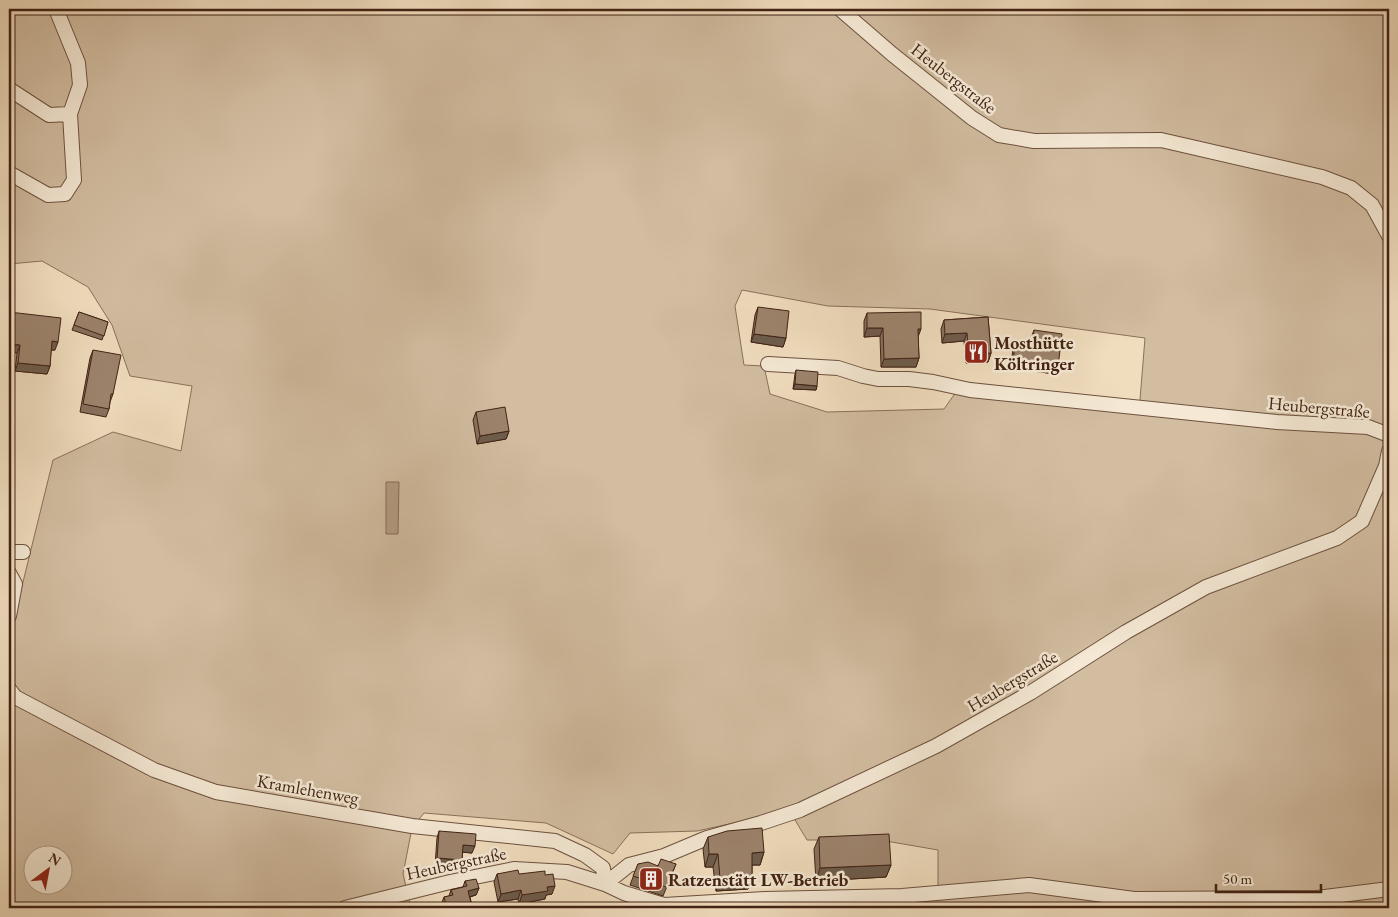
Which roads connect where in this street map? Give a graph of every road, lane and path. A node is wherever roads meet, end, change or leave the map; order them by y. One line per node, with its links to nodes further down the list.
1 (56, 9): 4 (street)
2 (840, 9): 6 (street, Heubergstraße)
3 (9, 89): 4 (street)
4 (70, 114): 5 (street)
5 (9, 173)
6 (1389, 236)
7 (768, 364): 8 (street, Heubergstraße)
8 (1389, 435)
9 (1389, 451): 15 (street, Heubergstraße)
10 (9, 552): 11 (street)
11 (23, 552)
12 (9, 573): 13 (street)
13 (9, 616)
14 (9, 689): 15 (street, Kramlehenweg)
15 (605, 884): 16 (street, Heubergstraße); 17 (street, Heubergstraße)
16 (1389, 889)
17 (344, 908)

